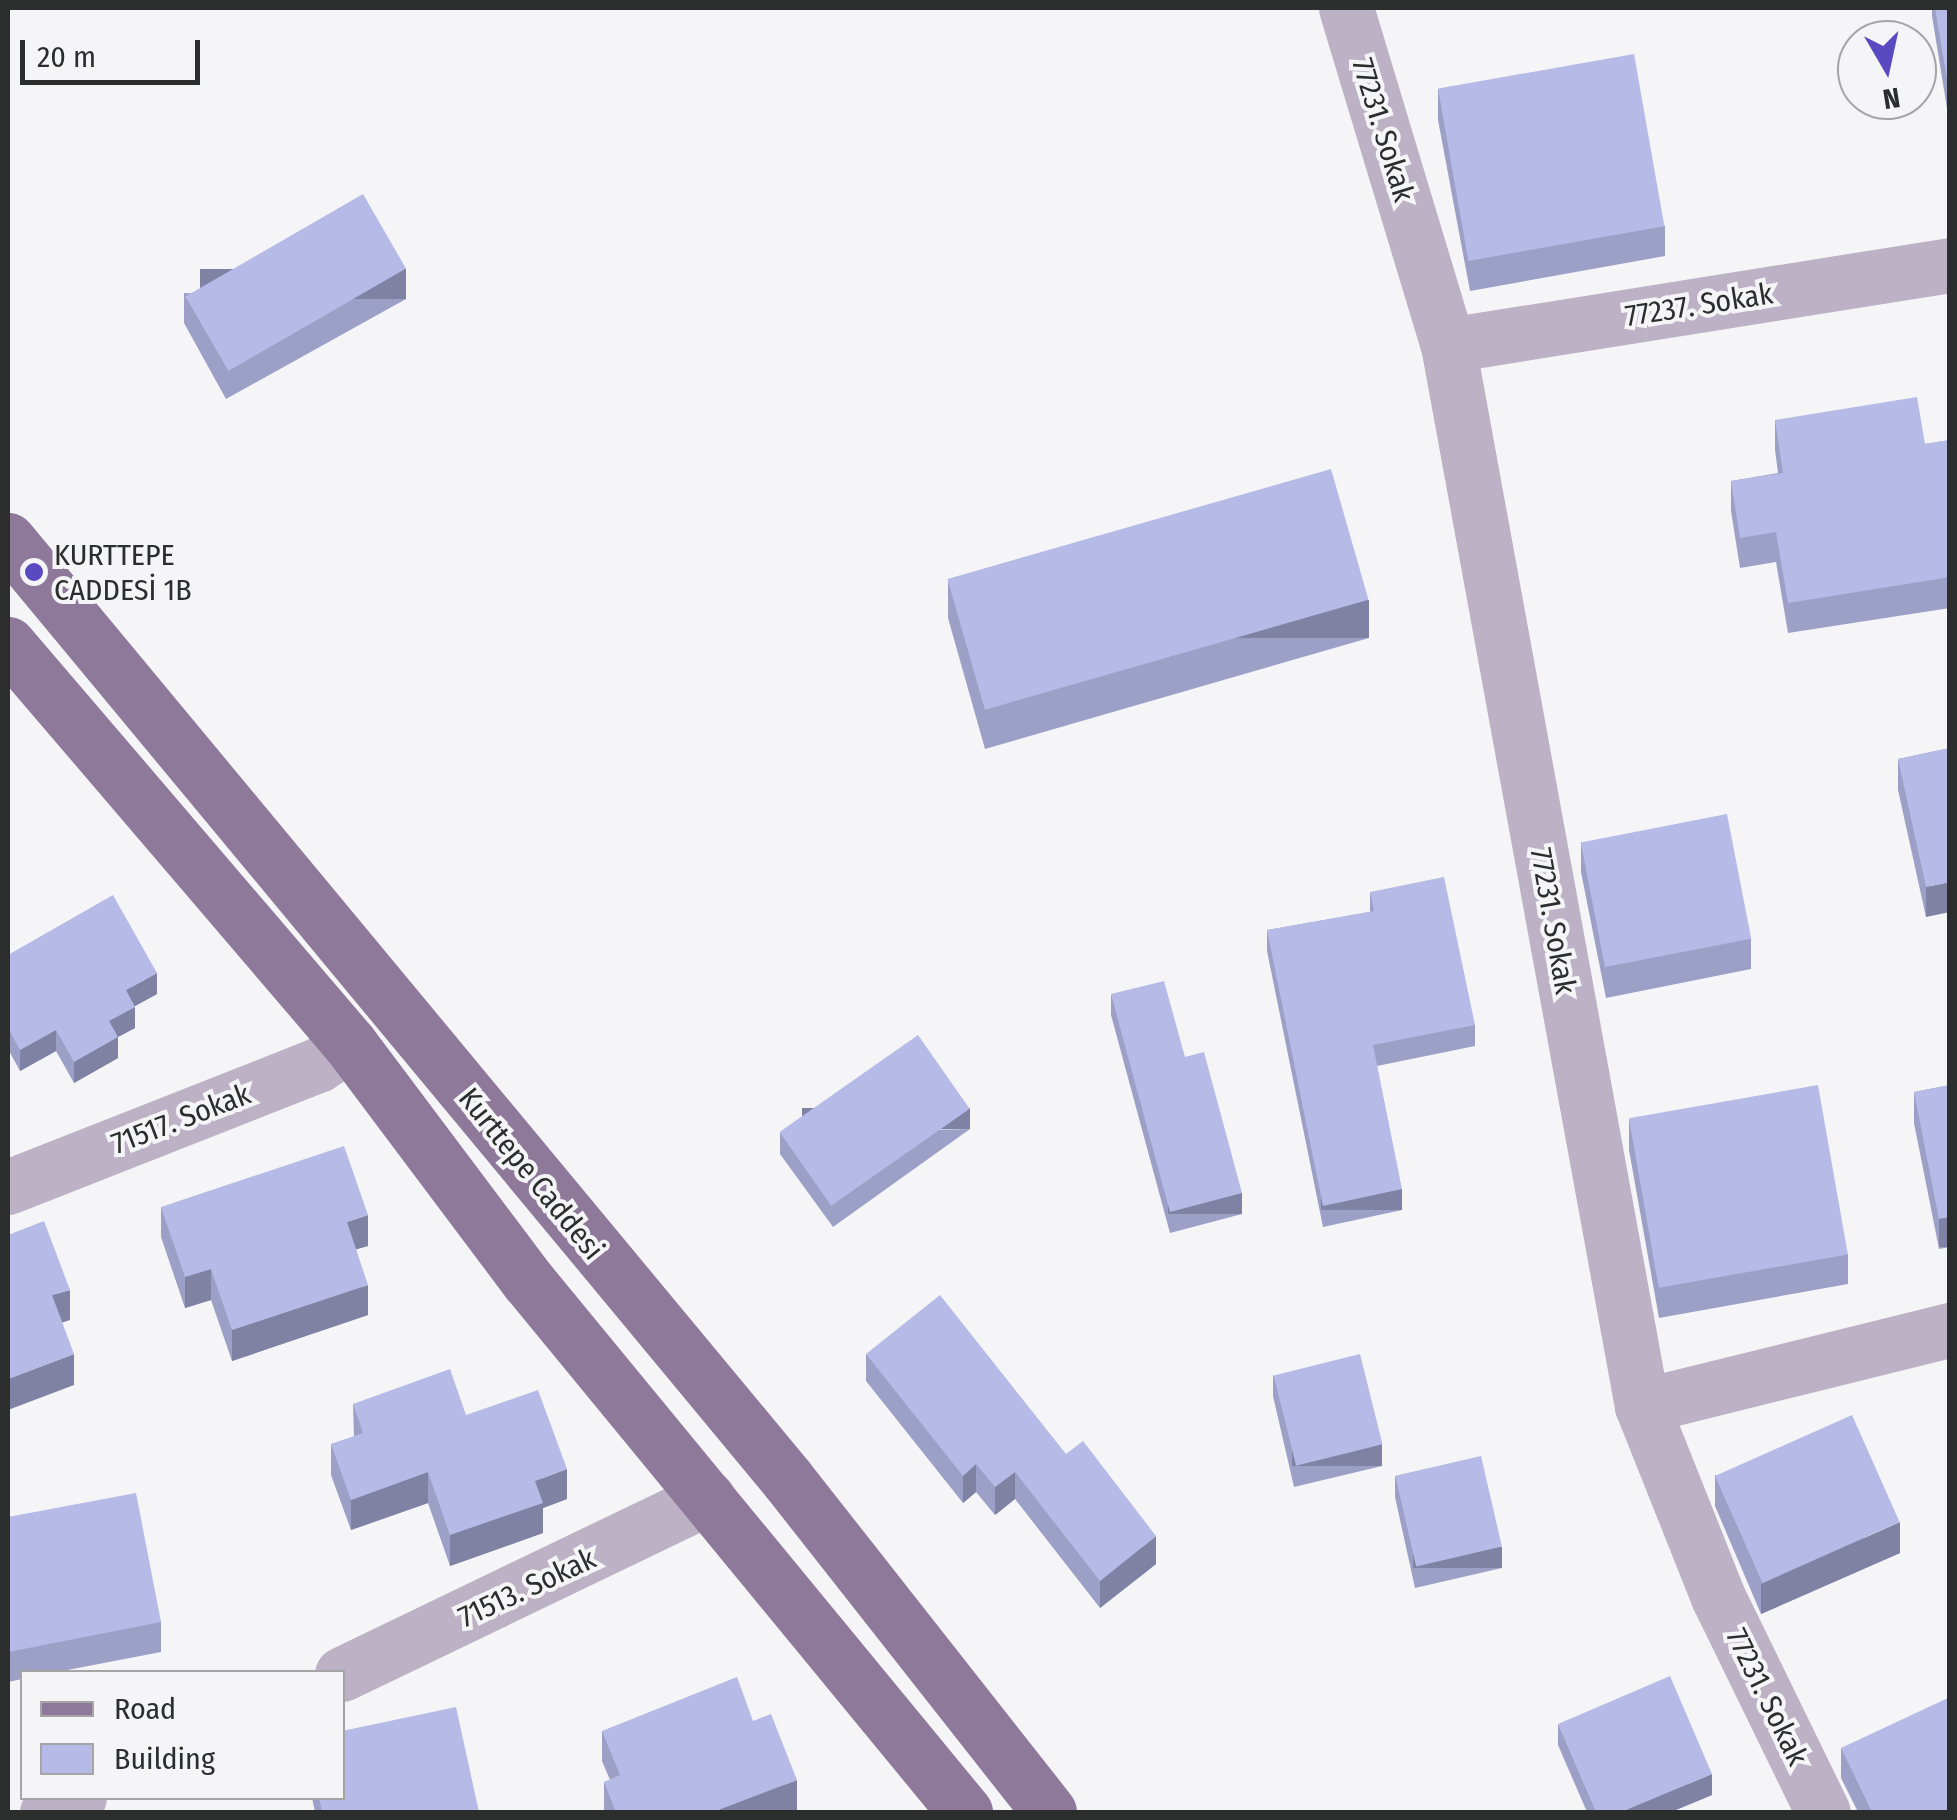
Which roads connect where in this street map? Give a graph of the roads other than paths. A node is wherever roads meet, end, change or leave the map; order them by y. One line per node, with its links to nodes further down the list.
1 (1346, 8): 3 (street, 77231. Sokak)
2 (1950, 265): 3 (street, 77237. Sokak)
3 (1448, 345): 9 (street, 77231. Sokak)
4 (8, 540): 15 (main road, Kurttepe Caddesi)
5 (8, 644): 6 (main road, Kurttepe Caddesi)
6 (350, 1044): 7 (street, 71517. Sokak); 10 (main road, Kurttepe Caddesi)
7 (8, 1187)
8 (1950, 1330): 9 (street)
9 (1642, 1406): 16 (street, 77231. Sokak)
10 (708, 1498): 11 (street, 71513. Sokak); 14 (main road, Kurttepe Caddesi)
11 (345, 1673)
12 (75, 1800): 13 (street)
13 (48, 1812)
14 (965, 1812)
15 (1049, 1812)
16 (1823, 1812)

